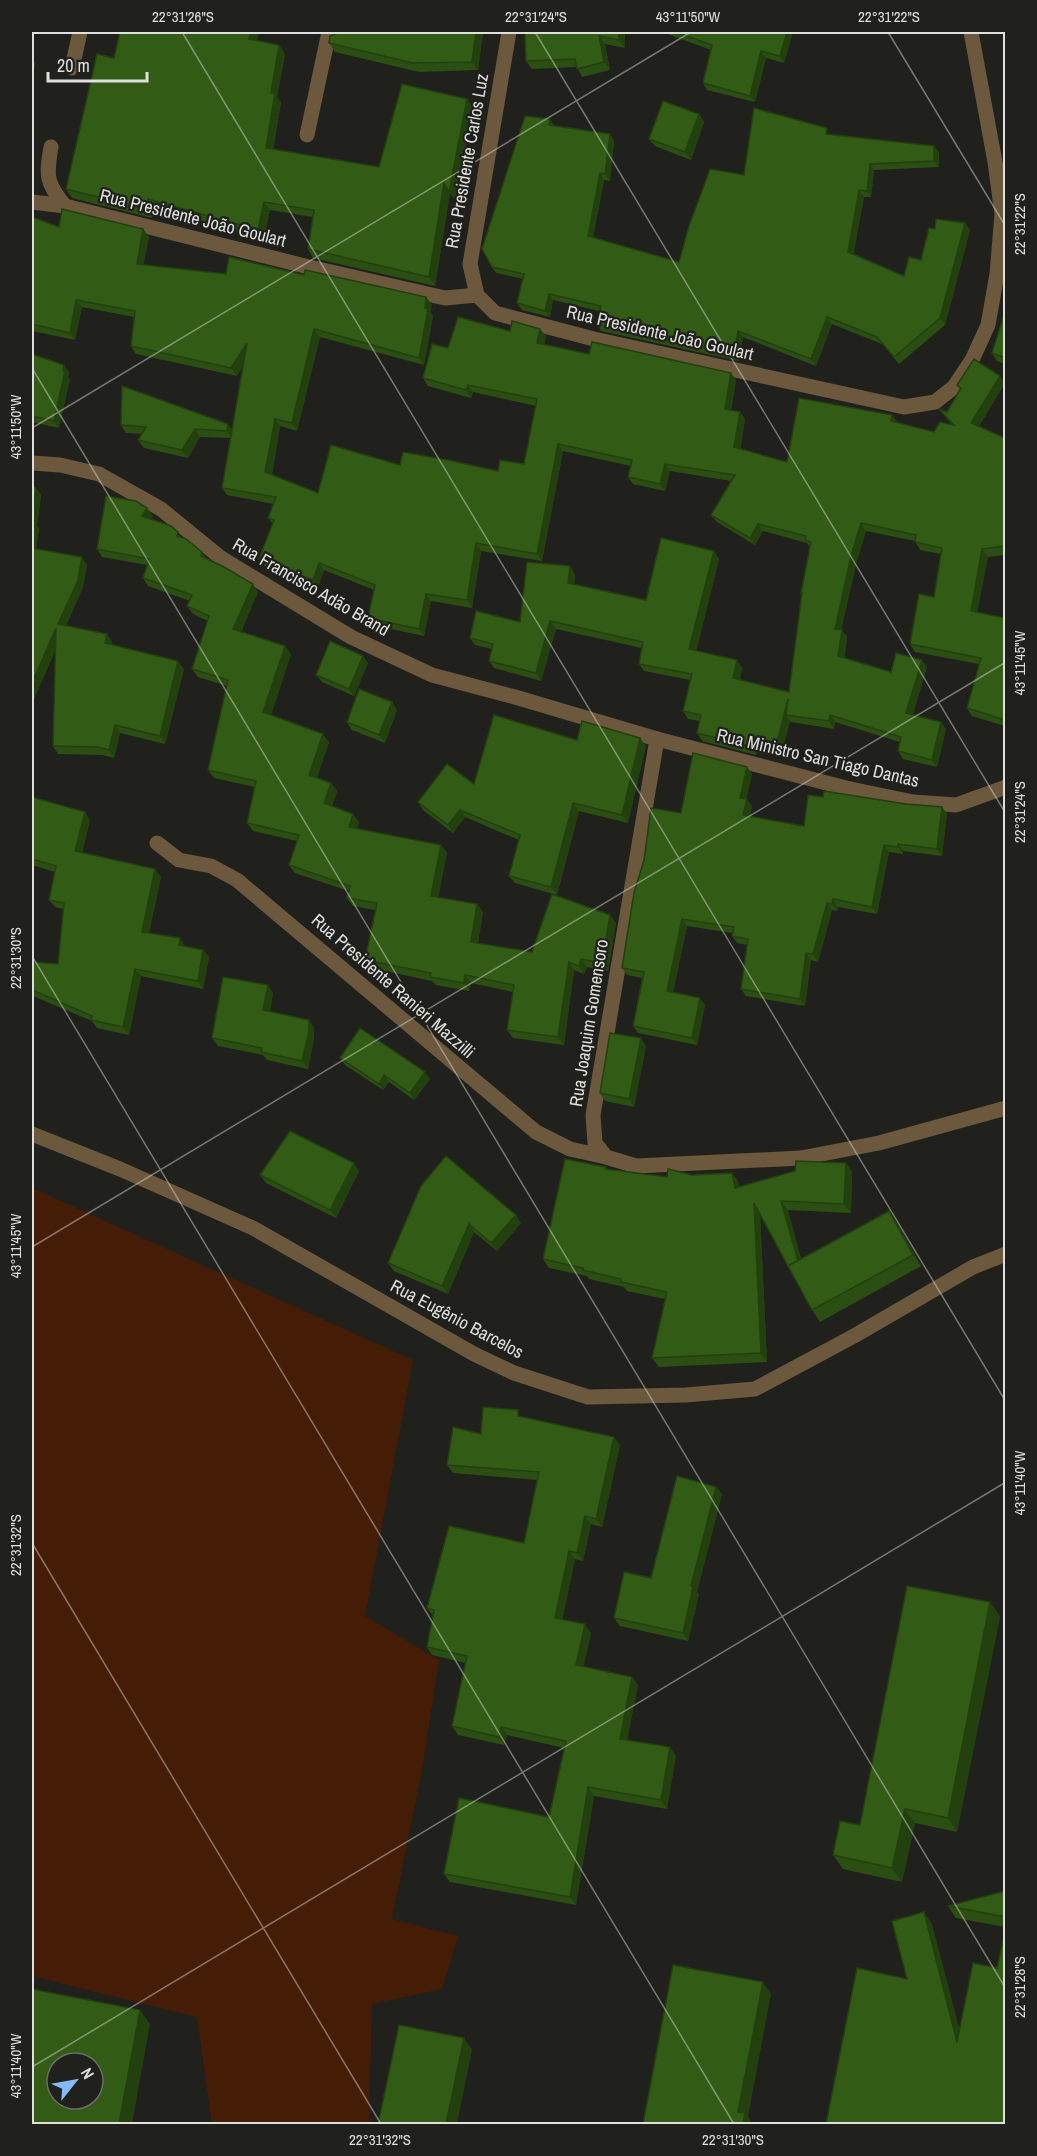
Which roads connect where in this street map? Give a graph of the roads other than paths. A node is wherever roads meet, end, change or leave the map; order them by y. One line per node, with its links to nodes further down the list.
1 (80, 32): 5 (street)
2 (329, 32): 6 (street)
3 (508, 32): 10 (street, Rua Presidente Carlos Luz)
4 (971, 32): 10 (street, Rua Presidente João Goulart)
5 (72, 68)
6 (307, 135)
7 (51, 147): 9 (street)
8 (32, 202): 9 (street, Rua Presidente João Goulart)
9 (64, 206): 10 (street, Rua Presidente João Goulart)
10 (477, 296)
11 (32, 463): 12 (street, Rua Francisco Adão Brand)
12 (657, 739): 13 (street, Rua Ministro San Tiago Dantas); 17 (street, Rua Joaquim Gomensoro)
13 (1005, 787)
14 (157, 843): 17 (street, Rua Presidente Ranieri Mazzilli)
15 (1005, 1108): 17 (street)
16 (32, 1134): 18 (street, Rua Eugênio Barcelos)
17 (606, 1157)
18 (1005, 1254)

